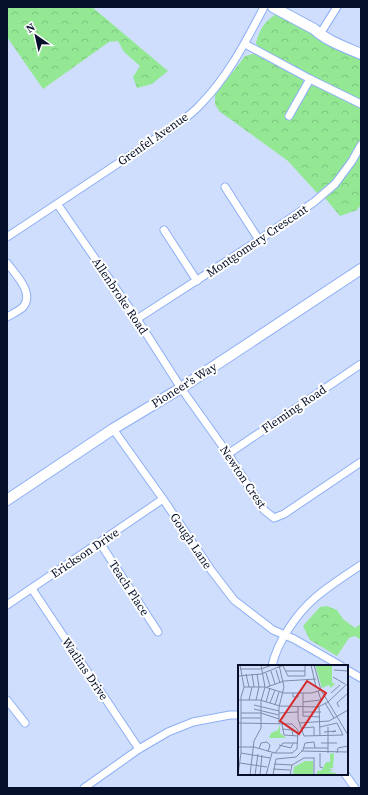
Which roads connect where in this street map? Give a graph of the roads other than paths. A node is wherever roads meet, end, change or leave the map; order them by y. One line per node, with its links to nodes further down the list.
1 (264, 7): 5 (street, Grenfel Avenue)
2 (273, 7): 4 (main road)
3 (337, 7): 4 (street)
4 (319, 31): 6 (main road); 7 (main road)
5 (245, 44): 8 (street); 13 (street, Grenfel Avenue)
6 (361, 46)
7 (361, 54)
8 (310, 79): 9 (street); 10 (street)
9 (361, 104)
10 (289, 116)
11 (361, 145): 16 (street, Montgomery Crescent)
12 (225, 187): 16 (street)
13 (58, 205): 15 (street, Grenfel Avenue); 21 (street, Allenbroke Road)
14 (164, 230): 19 (street)
15 (7, 237)
16 (259, 240): 19 (street, Montgomery Crescent)
17 (7, 263): 20 (street)
18 (361, 269): 23 (main road, Pioneer's Way)
19 (197, 281): 21 (street, Montgomery Crescent)
20 (7, 318)
21 (137, 319): 23 (street, Allenbroke Road)
22 (361, 364): 25 (street, Fleming Road)
23 (181, 388): 24 (main road, Pioneer's Way); 25 (street, Newton Crest)
24 (113, 429): 27 (street, Gough Lane); 28 (main road, Pioneer's Way)
25 (228, 454): 26 (street, Newton Crest)
26 (361, 462)
27 (163, 499): 29 (street, Erickson Drive); 34 (street, Gough Lane)
28 (7, 500)
29 (100, 543): 31 (street, Erickson Drive); 33 (street, Teach Place)
30 (361, 565): 34 (street)
31 (32, 589): 32 (street, Erickson Drive); 42 (street, Watlins Drive)
32 (7, 605)
33 (158, 632)
34 (285, 636): 35 (street); 36 (street, Gough Lane)
35 (272, 665)
36 (339, 665)
37 (348, 671): 38 (street)
38 (361, 678)
39 (7, 700): 41 (street)
40 (238, 715): 42 (street)
41 (24, 723)
42 (139, 749): 44 (street)
43 (346, 775): 45 (street)
44 (84, 788)
45 (355, 788)

